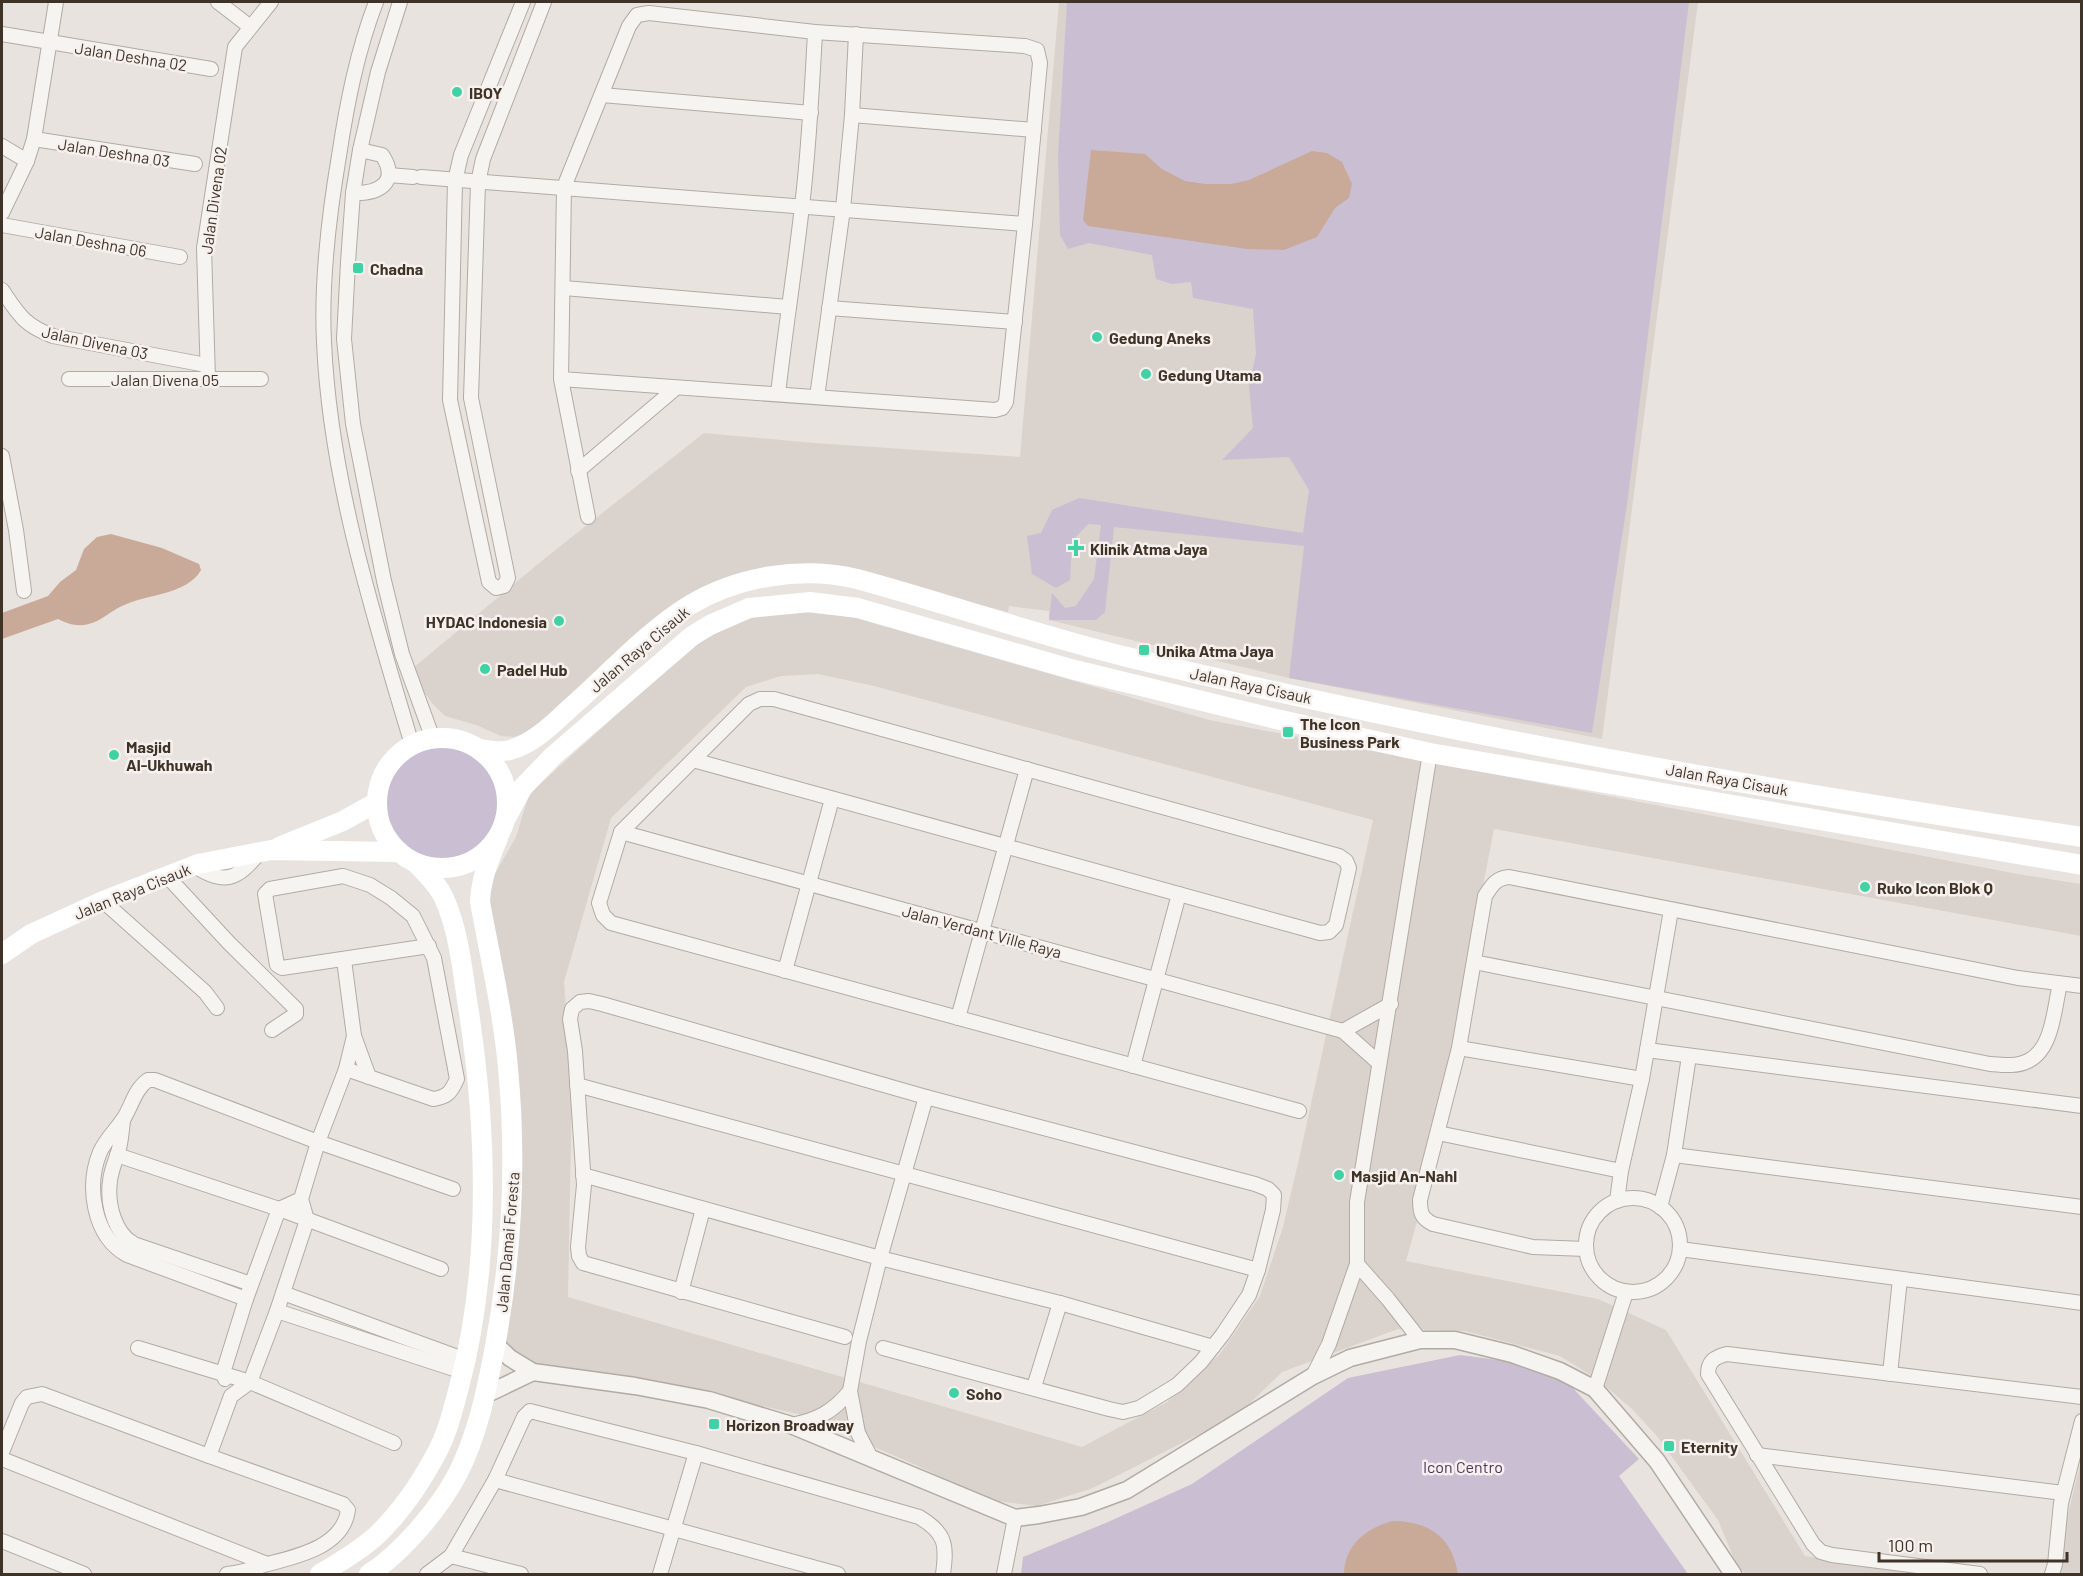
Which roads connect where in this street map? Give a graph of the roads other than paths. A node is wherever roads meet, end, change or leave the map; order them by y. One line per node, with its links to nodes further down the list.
1 (56, 2): 12 (street)
2 (218, 2): 8 (street)
3 (271, 2): 8 (street, Jalan Divena 02)
4 (376, 2): 50 (street)
5 (523, 2): 24 (street)
6 (544, 2): 25 (street)
7 (396, 3): 20 (street)
8 (249, 26): 39 (street, Jalan Divena 02)
9 (815, 32): 11 (street); 14 (street); 15 (street)
10 (2, 34): 12 (street, Jalan Deshna 02)
11 (856, 34): 16 (street); 17 (street)
12 (50, 43): 13 (street, Jalan Deshna 02); 18 (street)
13 (211, 69)
14 (602, 95): 15 (street); 26 (street)
15 (811, 112): 28 (street)
16 (852, 115): 17 (street); 29 (street)
17 (1034, 130): 31 (street)
18 (34, 140): 21 (street); 22 (street, Jalan Deshna 03)
19 (2, 146): 21 (street)
20 (360, 150): 23 (street); 27 (street)
21 (27, 161): 30 (street)
22 (195, 164)
23 (389, 175): 24 (street); 27 (street)
24 (455, 181): 25 (street); 48 (street)
25 (478, 183): 26 (street); 47 (street)
26 (564, 187): 28 (street); 34 (street)
27 (353, 193): 49 (street)
28 (802, 206): 29 (street); 36 (street)
29 (843, 209): 31 (street); 37 (street)
30 (2, 213)
31 (1025, 224): 38 (street)
32 (2, 225): 33 (street, Jalan Deshna 06)
33 (180, 257)
34 (564, 288): 36 (street); 43 (street)
35 (2, 290): 39 (street, Jalan Divena 03)
36 (788, 307): 45 (street)
37 (829, 308): 38 (street); 46 (street)
38 (1015, 322): 46 (street)
39 (206, 365): 41 (street, Jalan Divena 02)
40 (69, 379): 41 (street, Jalan Divena 05)
41 (208, 379): 42 (street, Jalan Divena 05)
42 (261, 379)
43 (561, 379): 44 (street); 52 (street)
44 (676, 388): 45 (street); 52 (street)
45 (778, 394): 46 (street)
46 (817, 397)
47 (471, 398): 48 (street); 48 (street)
48 (450, 400)
49 (353, 424): 50 (street); 55 (street)
50 (333, 428): 56 (street)
51 (2, 456): 54 (street)
52 (578, 471): 53 (street)
53 (588, 517)
54 (24, 591)
55 (433, 739): 56 (main road); 57 (main road)
56 (412, 745): 62 (main road)
57 (478, 749): 63 (main road); 65 (main road, Jalan Raya Cisauk)
58 (1430, 753): 63 (main road, Jalan Raya Cisauk); 71 (main road, Jalan Raya Cisauk); 87 (street)
59 (693, 760): 60 (street); 61 (street); 64 (street)
60 (1027, 769): 67 (street); 74 (street)
61 (832, 799): 67 (street); 73 (street)
62 (377, 802): 68 (main road, Jalan Raya Cisauk); 69 (main road)
63 (506, 818): 66 (main road)
64 (621, 832): 73 (street, Jalan Verdant Ville Raya); 82 (street)
65 (2082, 837)
66 (498, 838): 70 (main road); 130 (main road, Jalan Damai Foresta)
67 (1006, 847): 74 (street); 77 (street)
68 (266, 851): 69 (main road, Jalan Raya Cisauk); 72 (main road, Jalan Raya Cisauk)
69 (399, 852): 70 (main road)
70 (416, 863): 128 (main road, Jalan Damai Foresta)
71 (2082, 865)
72 (166, 875): 75 (main road, Jalan Raya Cisauk); 90 (street)
73 (808, 883): 77 (street, Jalan Verdant Ville Raya); 82 (street)
74 (1179, 894): 83 (street)
75 (103, 900): 79 (main road, Jalan Raya Cisauk); 88 (street)
76 (1671, 910): 81 (street); 84 (street); 86 (street)
77 (982, 931): 83 (street, Jalan Verdant Ville Raya); 89 (street)
78 (429, 946): 80 (street); 80 (street); 99 (street)
79 (2, 954)
80 (344, 960): 92 (street)
81 (1474, 962): 86 (street); 93 (street)
82 (785, 971): 89 (street)
83 (1157, 979): 91 (street, Jalan Verdant Ville Raya); 97 (street)
84 (2060, 984): 85 (street); 86 (street)
85 (2082, 986)
86 (1656, 998): 94 (street)
87 (1391, 1004): 91 (street); 96 (street)
88 (217, 1008)
89 (958, 1018): 97 (street)
90 (272, 1030)
91 (1343, 1031): 96 (street, Jalan Verdant Ville Raya)
92 (354, 1036): 98 (street); 99 (street)
93 (1459, 1048): 100 (street); 106 (street)
94 (1647, 1050): 95 (street); 100 (street)
95 (1689, 1056): 103 (street); 109 (street)
96 (1379, 1063): 125 (street)
97 (1133, 1066): 104 (street)
98 (346, 1069): 99 (street); 107 (street)
99 (369, 1077)
100 (1642, 1079): 110 (street)
101 (577, 1085): 102 (street); 111 (street); 112 (street)
102 (926, 1097): 111 (street); 127 (street)
103 (2082, 1106)
104 (1299, 1111)
105 (123, 1120): 107 (street); 108 (street); 123 (street)
106 (1438, 1133): 110 (street); 121 (street)
107 (318, 1142): 113 (street); 114 (street)
108 (117, 1155): 118 (street); 123 (street)
109 (1674, 1155): 116 (street); 117 (street)
110 (1622, 1171): 115 (street)
111 (904, 1173): 124 (street); 127 (street)
112 (583, 1175): 119 (street); 132 (street)
113 (453, 1189)
114 (301, 1199): 118 (street); 120 (street)
115 (1617, 1201): 116 (street); 121 (street)
116 (1660, 1207): 122 (street)
117 (2082, 1208)
118 (279, 1209): 120 (street); 131 (street)
119 (703, 1209): 124 (street); 132 (street)
120 (307, 1220): 126 (street); 134 (street)
121 (1586, 1249): 133 (street)
122 (1680, 1249): 129 (street); 133 (street)
123 (131, 1250): 131 (street); 135 (street)
124 (880, 1258): 136 (street); 154 (street)
125 (1356, 1264): 140 (street); 150 (street)
126 (441, 1269)
127 (1258, 1270): 142 (street)
128 (480, 1279): 130 (main road); 146 (main road, Jalan Damai Foresta)
129 (1900, 1279): 137 (street); 149 (street)
130 (506, 1280): 141 (main road, Jalan Damai Foresta)
131 (251, 1284): 135 (street)
132 (681, 1292): 139 (street)
133 (1626, 1292): 153 (street)
134 (283, 1293): 138 (street); 145 (street)
135 (246, 1299): 148 (street)
136 (1060, 1303): 142 (street); 152 (street)
137 (2082, 1303)
138 (277, 1311): 145 (street); 151 (street)
139 (844, 1337)
140 (1420, 1340): 150 (street); 153 (street)
141 (495, 1344): 147 (street); 155 (main road, Jalan Damai Foresta)
142 (1214, 1347): 152 (street)
143 (138, 1348): 148 (street)
144 (883, 1348): 152 (street)
145 (428, 1354): 146 (street)
146 (465, 1366): 169 (main road, Jalan Damai Foresta)
147 (533, 1372): 155 (street); 159 (street)
148 (223, 1373): 151 (street); 156 (street)
149 (1890, 1374): 157 (street); 163 (street)
150 (1313, 1376): 170 (street)
151 (250, 1382): 156 (street); 160 (street)
152 (1034, 1387)
153 (1594, 1389): 186 (street)
154 (850, 1391): 159 (street); 165 (street)
155 (485, 1395): 171 (main road, Jalan Damai Foresta)
156 (231, 1396): 164 (street)
157 (2082, 1397)
158 (2082, 1421): 168 (street)
159 (791, 1425): 165 (street)
160 (394, 1443)
161 (2, 1452): 164 (street)
162 (696, 1453): 167 (street); 172 (street); 184 (street)
163 (1758, 1455): 168 (street); 187 (street)
164 (208, 1456): 175 (street)
165 (871, 1458): 170 (street)
166 (2, 1459): 175 (street)
167 (495, 1480): 172 (street); 174 (street)
168 (2063, 1493): 188 (street)
169 (398, 1510): 171 (main road); 178 (main road, Jalan Damai Foresta)
170 (1015, 1518): 185 (street)
171 (421, 1527): 179 (main road, Jalan Damai Foresta)
172 (672, 1529): 182 (street); 183 (street)
173 (2, 1541): 176 (street)
174 (451, 1556): 180 (street); 181 (street)
175 (267, 1564): 177 (street)
176 (84, 1575)
177 (227, 1575)
178 (320, 1575)
179 (369, 1575)
180 (427, 1575)
181 (521, 1575)
182 (660, 1575)
183 (838, 1575)
184 (943, 1575)
185 (1004, 1575)
186 (1733, 1575)
187 (1980, 1575)
188 (2052, 1575)

